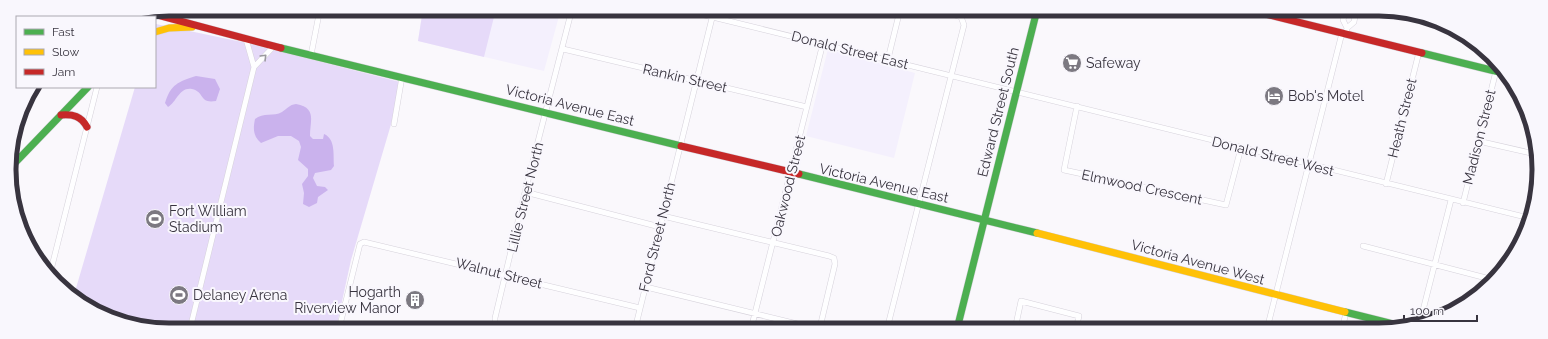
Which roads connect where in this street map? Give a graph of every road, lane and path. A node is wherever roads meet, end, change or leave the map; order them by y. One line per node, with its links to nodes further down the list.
1 (162, 16): 12 (street, Victoria Avenue East)
2 (319, 16): 20 (street)
3 (571, 16): 18 (street, Lillie Street North)
4 (708, 16): 11 (street, Donald Street East)
5 (899, 16): 21 (street)
6 (958, 16): 24 (street)
7 (1036, 16): 29 (street, Edward Street South)
8 (1276, 16): 13 (street)
9 (1344, 16): 13 (street)
10 (1355, 16): 13 (street)
11 (712, 17): 16 (street, Donald Street East); 26 (street, Ford Street North)
12 (199, 27): 14 (street); 15 (street, Victoria Avenue East)
13 (1345, 31): 19 (street); 41 (street)
14 (156, 32)
15 (246, 39): 17 (street, Victoria Avenue East); 22 (street)
16 (823, 44): 21 (street, Donald Street East); 31 (street, Oakwood Street)
17 (274, 46): 20 (street, Victoria Avenue East); 22 (street, one-way to 17)
18 (563, 49): 26 (street, Rankin Street); 32 (street, Lillie Street North)
19 (1419, 52): 23 (street); 43 (street, Heath Street)
20 (311, 55): 25 (street, Victoria Avenue East)
21 (888, 59): 24 (street, Donald Street East)
22 (254, 67): 64 (street)
23 (1496, 71): 36 (street, Madison Street)
24 (952, 74): 29 (street, Donald Street East); 47 (street)
25 (402, 77): 32 (street, Victoria Avenue East); 34 (street)
26 (696, 81): 31 (street, Rankin Street); 37 (street, Ford Street North)
27 (87, 88): 33 (street)
28 (97, 88): 35 (street)
29 (1017, 90): 30 (street, Donald Street West); 50 (street, Edward Street South)
30 (1077, 106): 38 (street, Donald Street West); 38 (street, Elmwood Crescent)
31 (807, 107): 42 (street, Oakwood Street)
32 (546, 113): 37 (street, Victoria Avenue East); 44 (street, Lillie Street North)
33 (61, 115): 35 (street); 40 (street)
34 (394, 124)
35 (87, 127): 55 (street)
36 (1478, 141): 39 (street); 46 (street, Madison Street)
37 (680, 146): 42 (street, Victoria Avenue East); 48 (street, Ford Street North)
38 (1240, 148): 41 (street, Donald Street West)
39 (1531, 153)
40 (16, 162)
41 (1308, 165): 43 (street, Donald Street West); 59 (street)
42 (791, 174): 47 (street, Victoria Avenue East); 52 (street, Oakwood Street)
43 (1386, 184): 45 (street, Donald Street West)
44 (525, 192): 51 (street); 56 (street, Lillie Street North)
45 (1451, 200): 46 (street, Donald Street West); 54 (street)
46 (1463, 203): 49 (street, Donald Street West)
47 (919, 204): 50 (street, Victoria Avenue East); 71 (street)
48 (663, 216): 51 (street, Ford Street North); 52 (street)
49 (1525, 217)
50 (985, 220): 59 (street, Victoria Avenue West); 72 (street, Edward Street South)
51 (660, 227): 58 (street, Ford Street North)
52 (774, 243): 62 (street, Oakwood Street); 70 (street)
53 (1363, 246): 54 (street)
54 (1435, 264): 57 (street); 63 (street)
55 (52, 268)
56 (506, 274): 60 (street, Walnut Street); 65 (street, Walnut Street); 66 (street, Lillie Street North)
57 (1487, 278)
58 (646, 287): 60 (street, Ford Street North); 62 (street)
59 (1276, 295): 61 (street, Victoria Avenue West); 75 (street)
60 (640, 308): 67 (street, Ford Street North)
61 (1346, 313): 76 (street); 77 (street, Victoria Avenue West)
62 (755, 314): 68 (street, Oakwood Street); 69 (street)
63 (1421, 317)
64 (191, 323)
65 (340, 323)
66 (495, 323)
67 (637, 323)
68 (753, 323)
69 (793, 323)
70 (821, 323)
71 (889, 323)
72 (959, 323)
73 (1016, 323): 74 (street)
74 (1077, 323)
75 (1268, 323)
76 (1344, 323)
77 (1388, 323)

